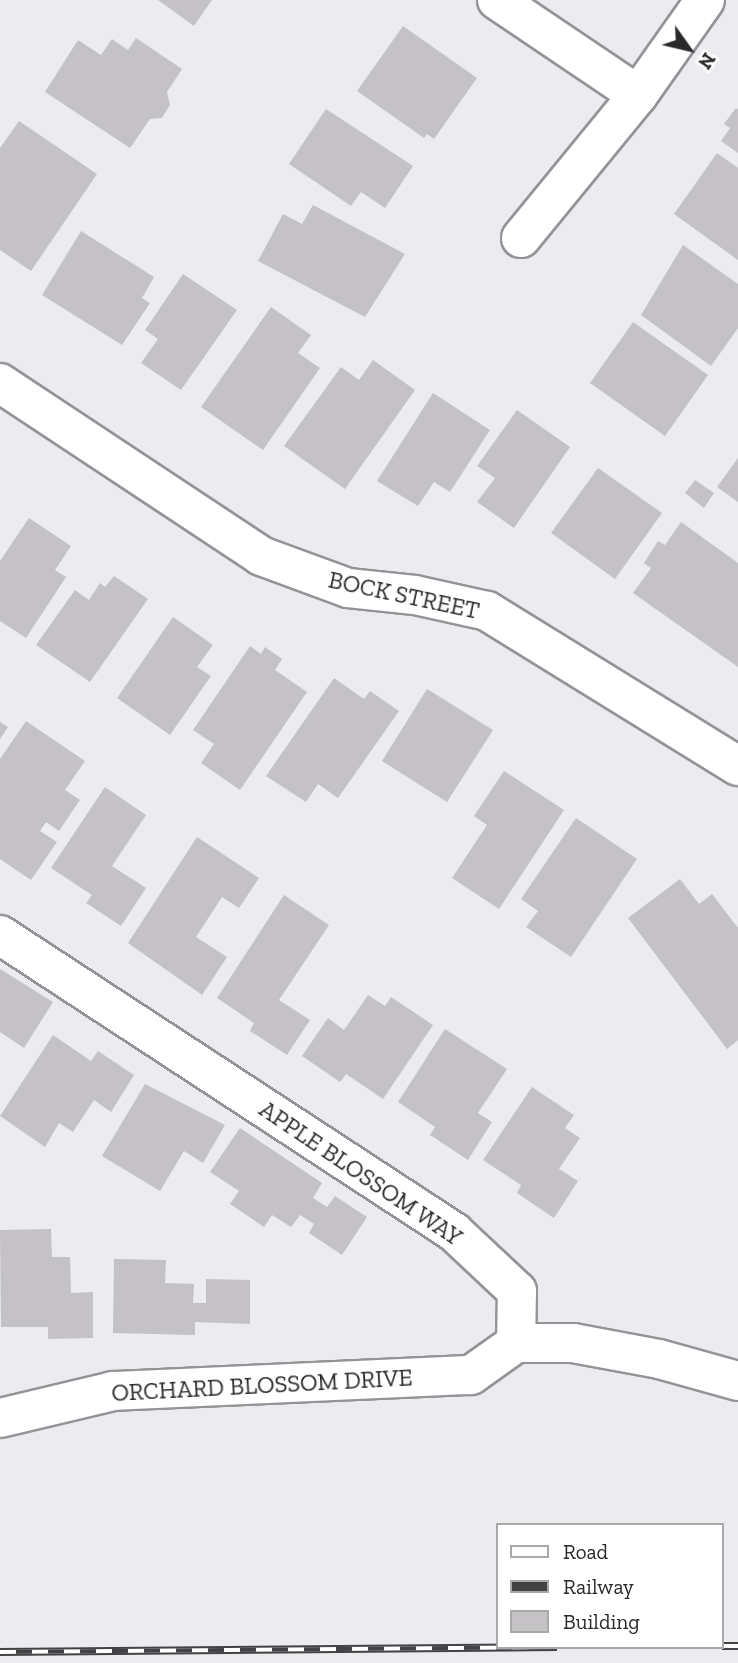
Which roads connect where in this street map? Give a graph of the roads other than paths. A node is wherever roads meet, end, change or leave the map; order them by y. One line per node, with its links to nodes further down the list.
1 (497, 0): 3 (street)
2 (705, 0): 3 (street)
3 (638, 95): 4 (street)
4 (521, 239)
5 (0, 383): 6 (street, BOCK STREET)
6 (738, 766)
7 (0, 935): 8 (street, APPLE BLOSSOM WAY)
8 (516, 1343): 9 (street); 10 (street, ORCHARD BLOSSOM DRIVE)
9 (738, 1381)
10 (0, 1418)

